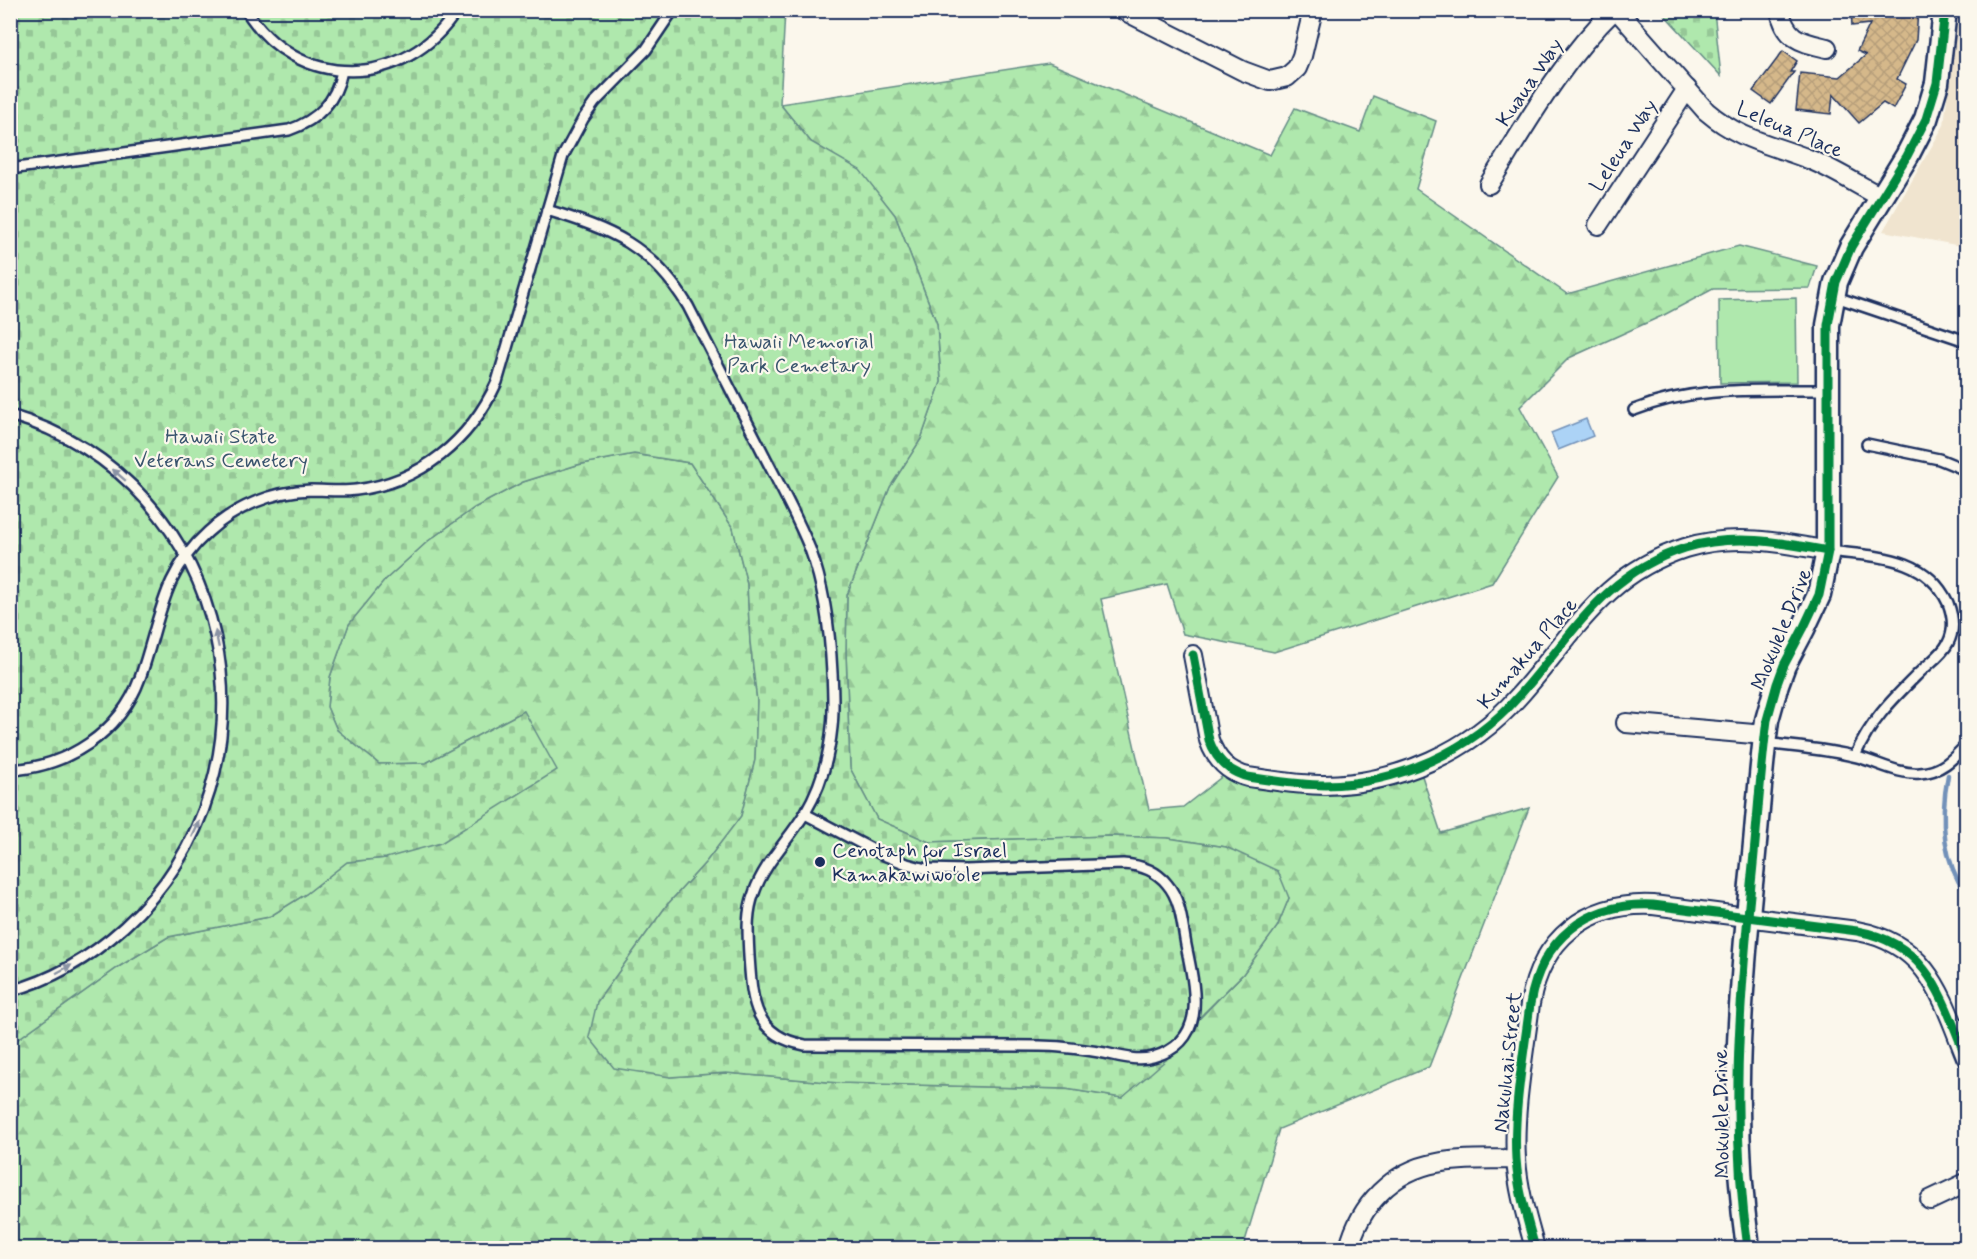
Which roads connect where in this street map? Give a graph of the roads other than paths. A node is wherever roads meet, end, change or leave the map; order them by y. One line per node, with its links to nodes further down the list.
1 (246, 10): 10 (lane)
2 (457, 10): 10 (lane)
3 (673, 10): 15 (lane)
4 (1123, 10): 5 (street)
5 (1313, 10)
6 (1616, 10): 11 (street, Leleua Place); 13 (street, Kuaua Way)
7 (1780, 10): 9 (street)
8 (1945, 10): 14 (street, Mokulele Drive)
9 (1827, 48)
10 (342, 71): 12 (lane)
11 (1687, 89): 14 (street, Leleua Place); 16 (street, Leleua Way)
12 (10, 169)
13 (1489, 184)
14 (1881, 197): 17 (street, Mokulele Drive)
15 (547, 210): 25 (lane); 32 (lane)
16 (1598, 225)
17 (1833, 296): 18 (lane); 19 (street, Mokulele Drive)
18 (1966, 341)
19 (1828, 390): 20 (lane); 24 (street, Mokulele Drive)
20 (1634, 410)
21 (10, 415): 25 (lane, one-way to 21)
22 (1867, 444): 23 (lane)
23 (1966, 470)
24 (1828, 550): 26 (street, Kumakua Place); 28 (street, Mokulele Drive); 30 (lane)
25 (186, 556): 31 (lane); 34 (lane, one-way to 25)
26 (1193, 655)
27 (1626, 723): 28 (street)
28 (1765, 739): 30 (lane); 33 (street, Mokulele Drive)
29 (1966, 745): 30 (lane)
30 (1855, 756)
31 (10, 770)
32 (805, 814): 32 (lane)
33 (1748, 916): 35 (street, Nakuluai Street); 36 (street, Nakuluai Street); 41 (street, Mokulele Drive)
34 (10, 992)
35 (1966, 1057)
36 (1516, 1159): 39 (street); 40 (street, Nakuluai Street)
37 (1966, 1183): 38 (street)
38 (1930, 1200)
39 (1349, 1248)
40 (1535, 1248)
41 (1748, 1248)

